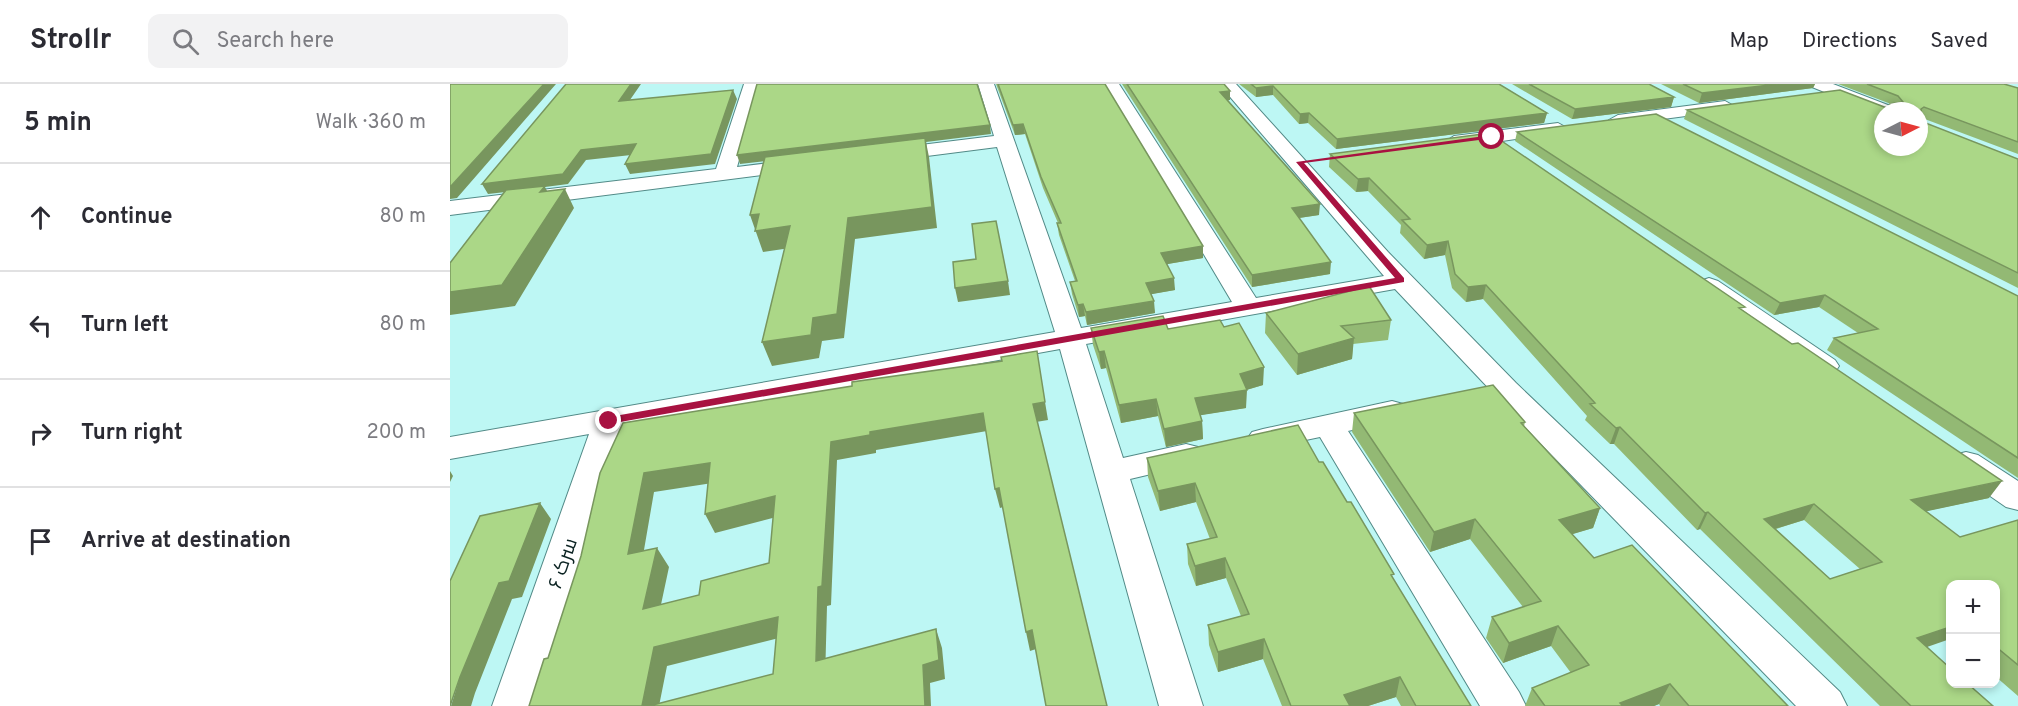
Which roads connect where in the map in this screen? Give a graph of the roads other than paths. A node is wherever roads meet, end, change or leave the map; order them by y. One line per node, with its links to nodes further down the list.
1 (752, 84): 24 (street)
2 (986, 84): 17 (street)
3 (1111, 84): 29 (street)
4 (1227, 84): 22 (street)
5 (1818, 84): 6 (street)
6 (1838, 92): 8 (street); 10 (street)
7 (1664, 94): 11 (street)
8 (1802, 96)
9 (1743, 104): 11 (street)
10 (1874, 106)
11 (1696, 110): 13 (street)
12 (1542, 111): 16 (street)
13 (1656, 115): 14 (street); 15 (street)
14 (1602, 122)
15 (1688, 132)
16 (1492, 137): 18 (street); 20 (street)
17 (1005, 140): 19 (street); 30 (street)
18 (1435, 144)
19 (865, 157)
20 (1521, 157)
21 (1322, 159): 22 (street)
22 (1300, 162): 28 (street)
23 (818, 163): 24 (street)
24 (725, 174): 26 (street)
25 (479, 189): 26 (street)
26 (457, 207)
27 (1686, 270): 31 (street)
28 (1401, 280): 29 (street); 32 (street)
29 (1249, 308): 30 (street)
30 (1071, 339): 35 (street); 39 (street)
31 (1842, 378)
32 (1503, 387): 33 (street); 44 (street)
33 (1468, 394)
34 (1421, 404): 36 (street)
35 (609, 421): 37 (street); 41 (street, سرک ۶)
36 (1328, 424): 39 (street); 43 (street)
37 (450, 448)
38 (1950, 451): 40 (street)
39 (1110, 472): 42 (street)
40 (2018, 498)
41 (514, 706)
42 (1181, 706)
43 (1504, 706)
44 (1825, 706)

